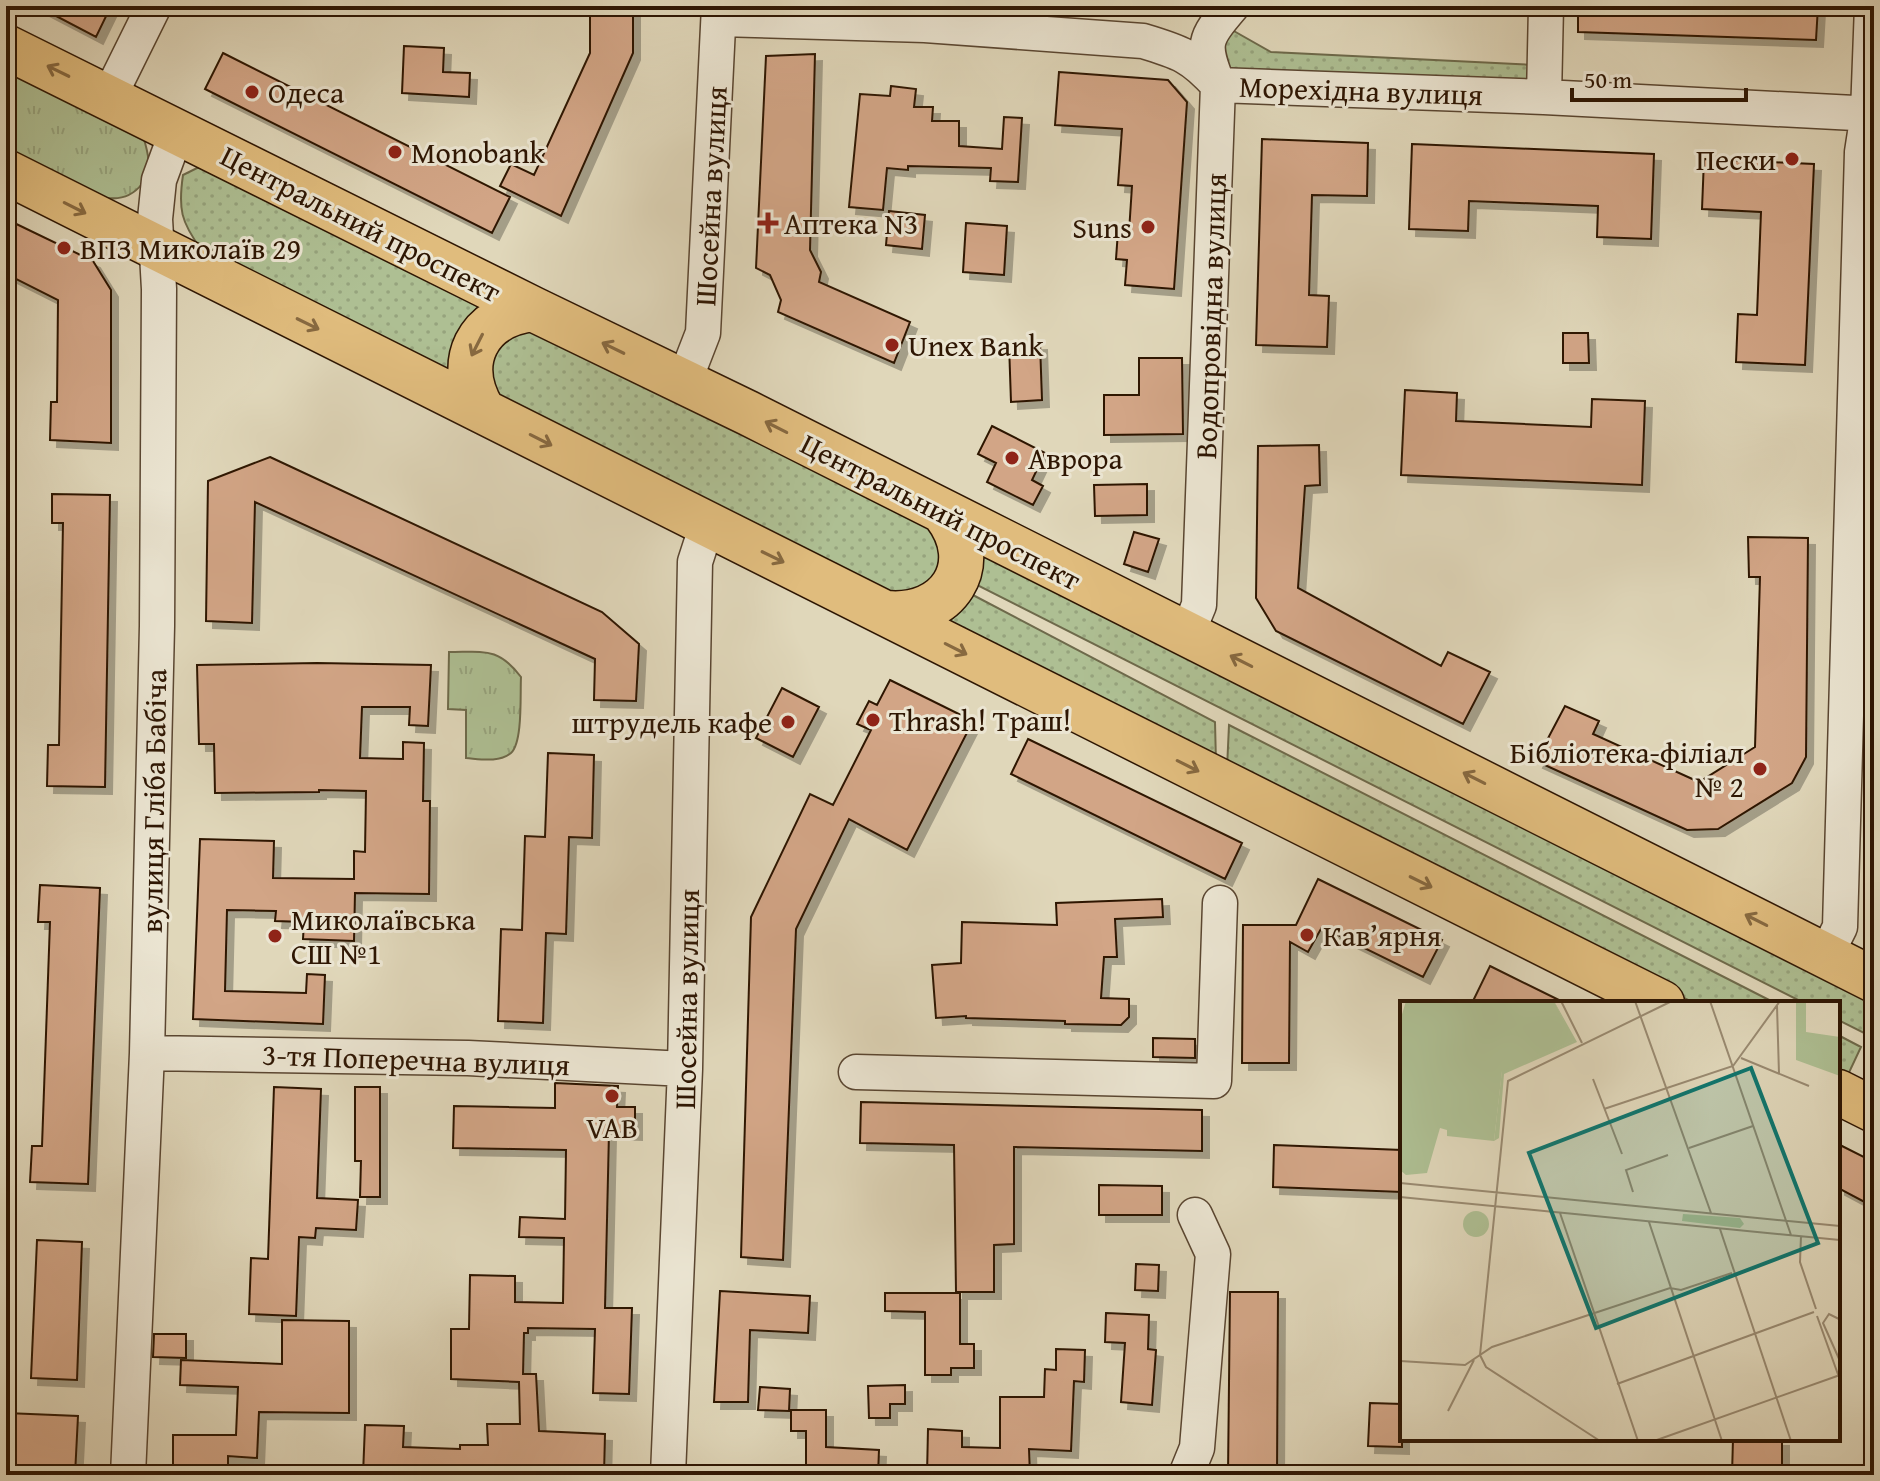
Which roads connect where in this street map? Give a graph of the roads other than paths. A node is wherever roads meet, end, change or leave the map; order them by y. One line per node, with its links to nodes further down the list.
1 (154, 6): 8 (street)
2 (1232, 6): 7 (street, Водопровідна вулиця)
3 (1546, 6): 9 (street)
4 (1872, 6): 10 (street)
5 (719, 12): 7 (street, Морехідна вулиця); 15 (street, Шосейна вулиця)
6 (6, 47): 8 (main road, Центральний проспект, one-way to 6)
7 (1218, 85): 9 (street, Морехідна вулиця); 20 (street, Водопровідна вулиця)
8 (109, 97): 11 (main road, Центральний проспект)
9 (1544, 97): 10 (street, Морехідна вулиця)
10 (1871, 114): 22 (street)
11 (177, 131): 13 (street, вулиця Гліба Бабіча); 14 (main road, Центральний проспект)
12 (6, 172): 13 (main road, one-way to 13)
13 (157, 249): 16 (main road, one-way to 16); 25 (street, вулиця Гліба Бабіча)
14 (533, 309): 15 (main road, Центральний проспект, one-way to 14); 16 (main road, one-way to 16)
15 (684, 382): 17 (main road, Центральний проспект, one-way to 15)
16 (483, 411): 18 (main road, one-way to 18)
17 (945, 514): 19 (main road); 20 (main road, Центральний проспект)
18 (707, 525): 19 (main road, one-way to 19); 26 (street, Шосейна вулиця)
19 (886, 613): 24 (main road, one-way to 24)
20 (1187, 634): 22 (main road, Центральний проспект, one-way to 20)
21 (1220, 903): 27 (street)
22 (1826, 955): 23 (main road, Центральний проспект)
23 (1874, 980)
24 (1658, 1001)
25 (147, 1053): 26 (street, 3-тя Поперечна вулиця); 31 (street, вулиця Гліба Бабіча)
26 (685, 1069): 32 (street, Шосейна вулиця)
27 (856, 1072)
28 (1840, 1093): 29 (main road)
29 (1874, 1110)
30 (1195, 1215): 33 (street)
31 (128, 1475)
32 (668, 1475)
33 (1186, 1475)

